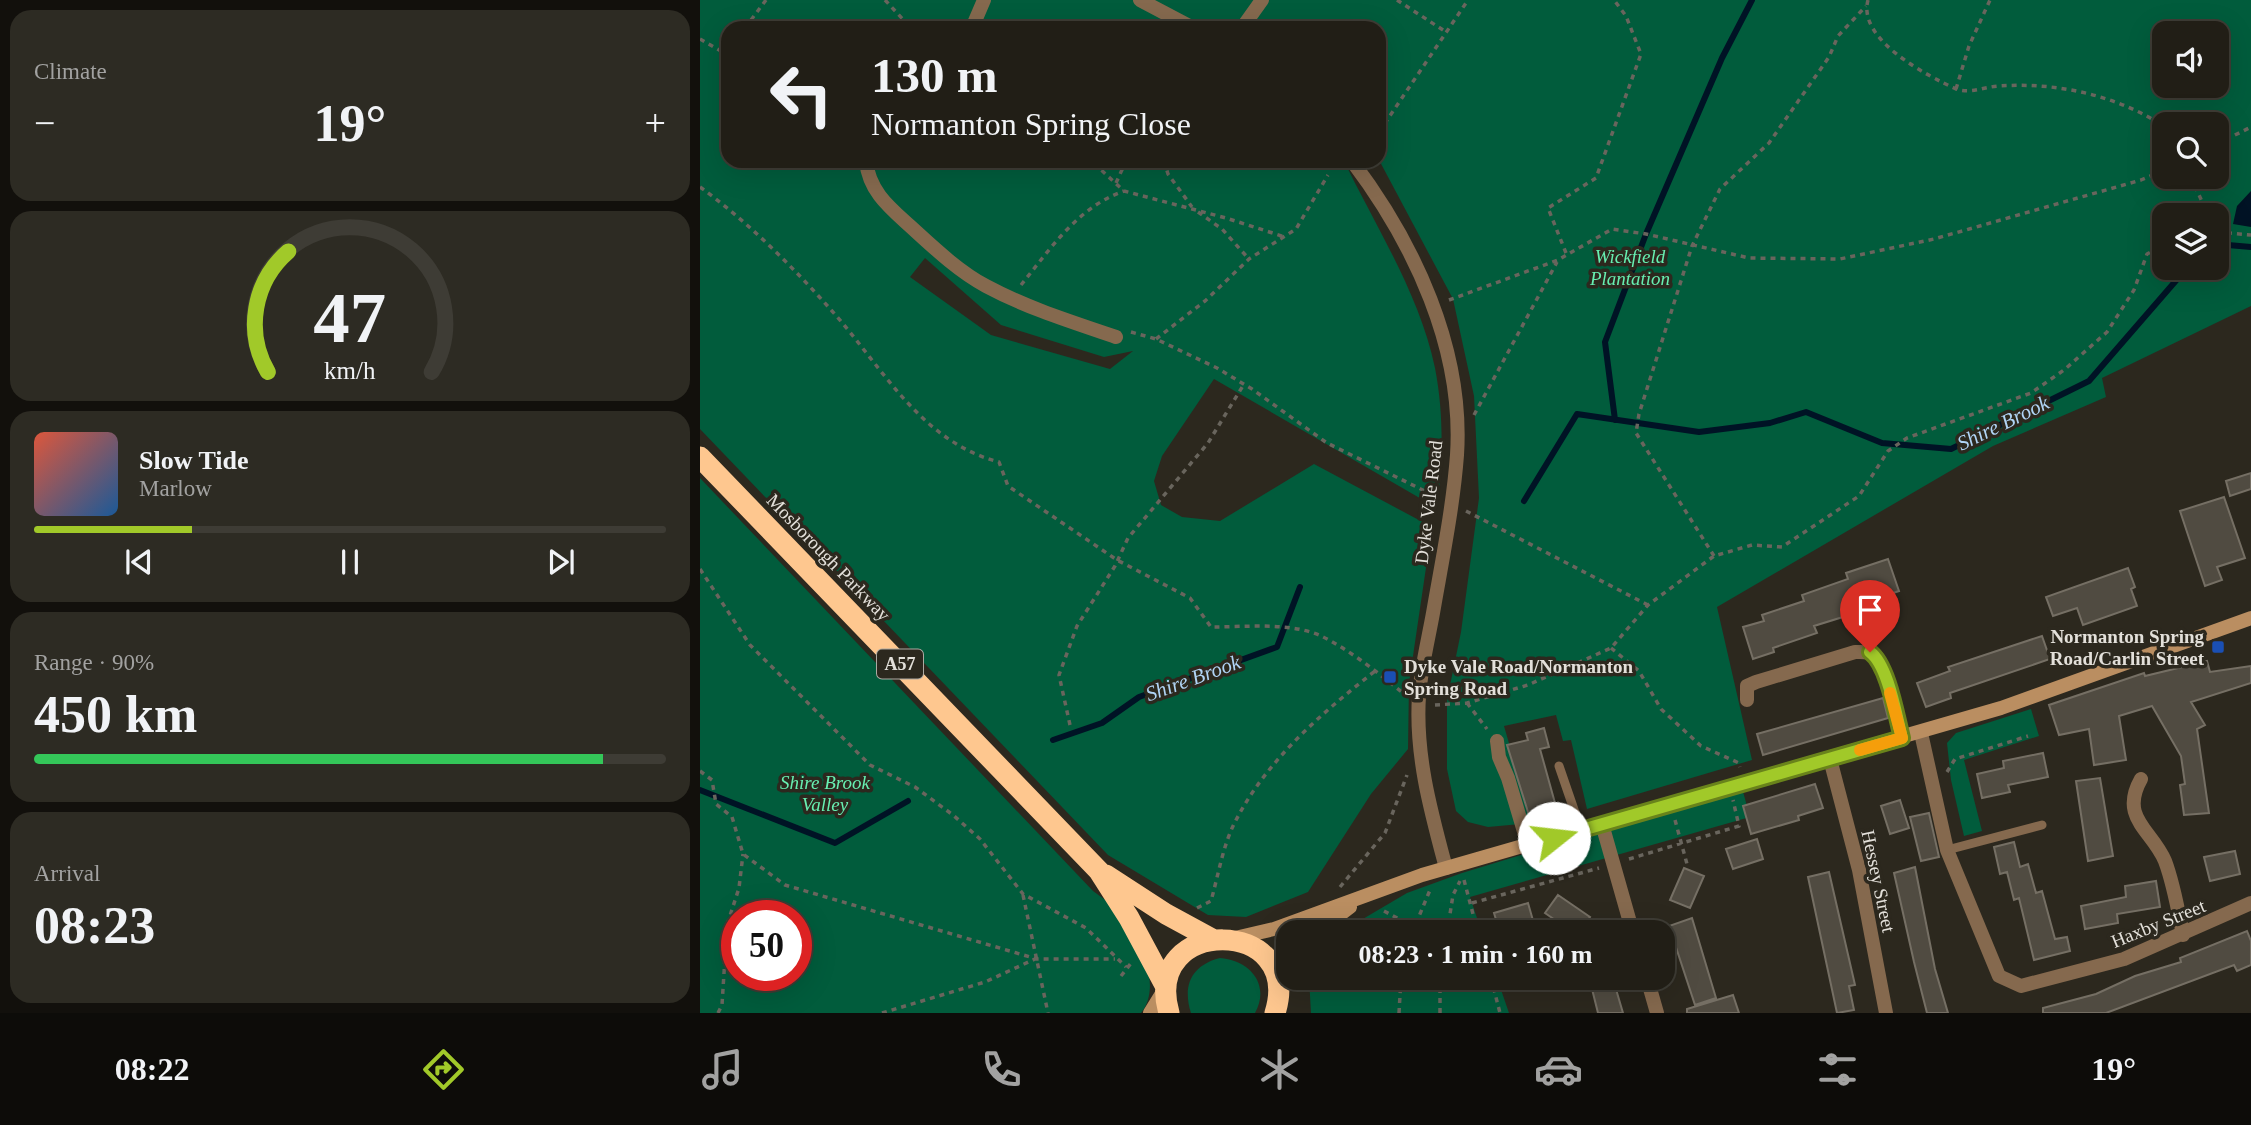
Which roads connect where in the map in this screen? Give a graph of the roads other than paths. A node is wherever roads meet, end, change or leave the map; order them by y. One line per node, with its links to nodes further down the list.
1 (984, 0): 4 (street)
2 (1140, 0): 5 (street)
3 (1262, 0): 6 (street)
4 (975, 21)
5 (1180, 21)
6 (1247, 21)
7 (868, 168): 9 (street)
8 (1357, 168): 24 (street, Dyke Vale Road)
9 (1119, 333)
10 (700, 457): 25 (highway, Mosborough Parkway / A57)
11 (2251, 618): 13 (main road)
12 (1747, 699): 14 (street)
13 (1921, 733): 14 (main road); 23 (street, Haxby Street)
14 (1902, 738): 16 (main road)
15 (1497, 741): 22 (street)
16 (1829, 759): 19 (main road); 39 (street, Hessey Street)
17 (1559, 766): 21 (lane)
18 (2141, 779): 30 (street)
19 (1602, 824): 21 (main road); 29 (street)
20 (2042, 825): 23 (lane)
21 (1581, 830): 22 (main road)
22 (1528, 845): 24 (main road)
23 (1947, 850): 30 (street, Haxby Street)
24 (1446, 869): 26 (main road)
25 (1099, 871): 31 (highway, Mosborough Parkway / A57); 33 (highway, Mosborough Parkway / A57)
26 (1359, 899): 28 (main road); 32 (main road)
27 (2251, 903): 30 (street, Haxby Street)
28 (1332, 920)
29 (1629, 920)
30 (2183, 935)
31 (1212, 939): 32 (highway, A57); 33 (highway, A57)
32 (1234, 939): 35 (highway, A57)
33 (1166, 987): 36 (main road); 37 (highway, A57)
34 (1650, 990): 38 (street)
35 (1282, 998)
36 (1150, 1013)
37 (1169, 1013)
38 (1657, 1013)
39 (1886, 1013)

